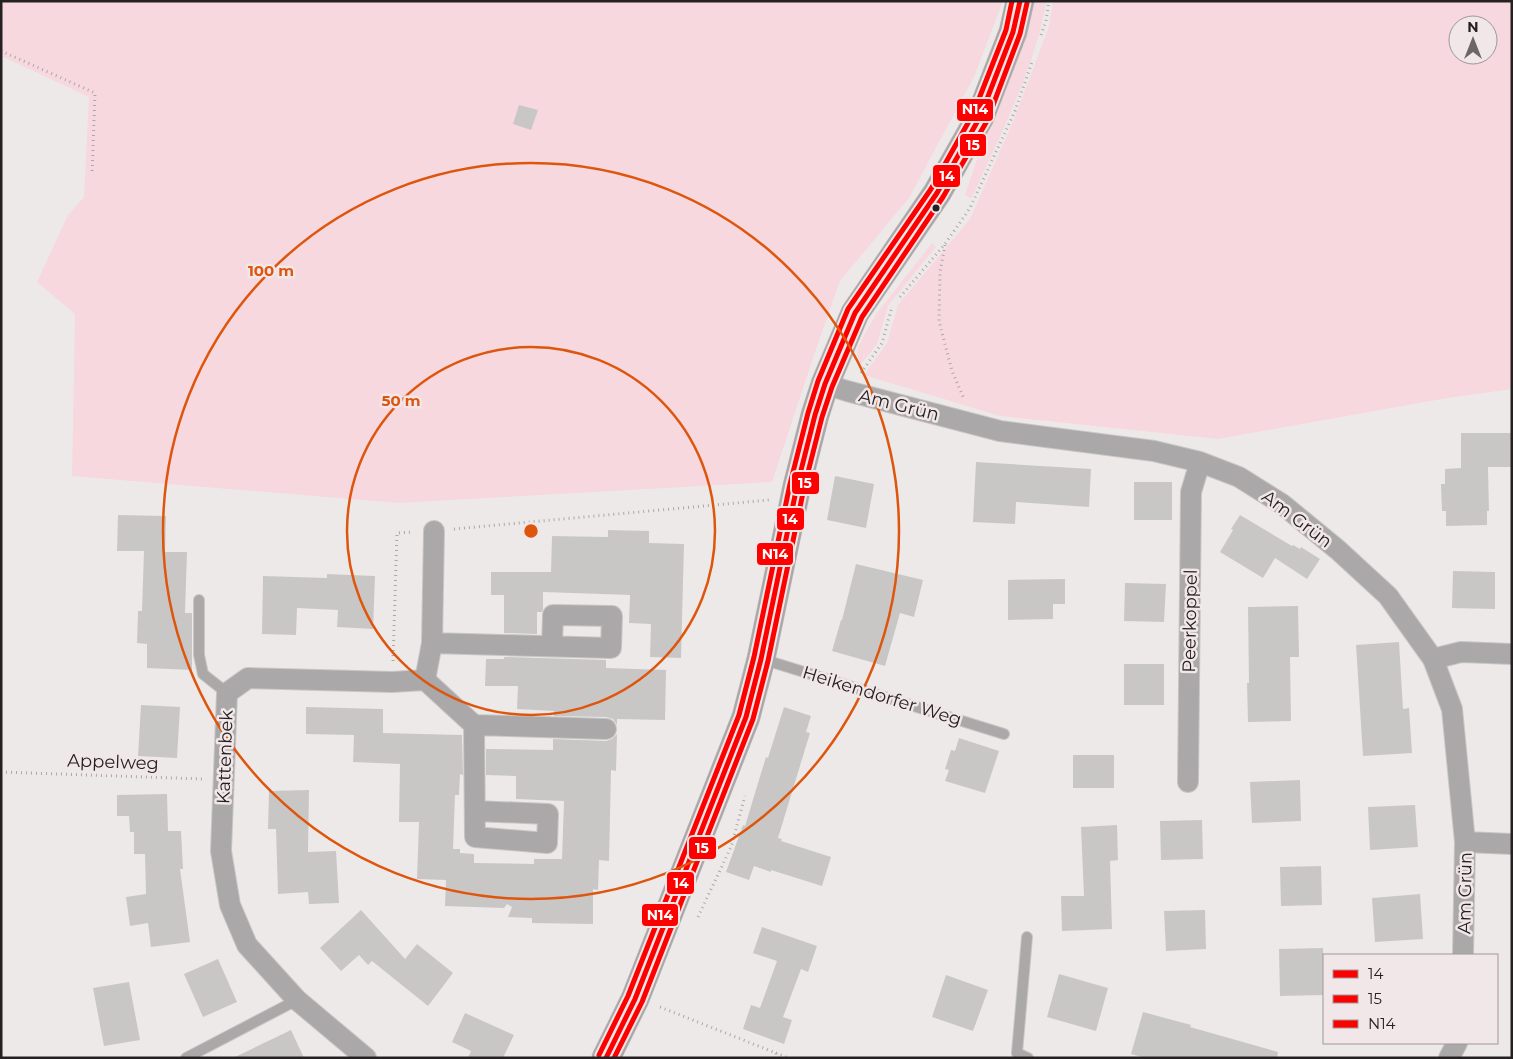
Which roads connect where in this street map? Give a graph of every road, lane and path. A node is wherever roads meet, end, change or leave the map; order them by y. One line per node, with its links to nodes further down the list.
1 (1020, 1): 10 (street)
2 (1050, 1): 3 (path)
3 (1040, 39)
4 (1, 51): 6 (path)
5 (1034, 57): 7 (path)
6 (92, 175)
7 (945, 244): 8 (path); 11 (path)
8 (898, 300)
9 (892, 306): 10 (path)
10 (836, 388): 11 (street, Am Grün); 19 (street)
11 (974, 424): 12 (street, Am Grün)
12 (1200, 462): 20 (street, Am Grün); 29 (street, Peerkoppel)
13 (770, 500): 14 (path)
14 (434, 531): 16 (street); 22 (path)
15 (199, 600): 23 (lane)
16 (432, 643): 17 (street); 21 (street)
17 (552, 646)
18 (1512, 654): 20 (street)
19 (761, 659): 26 (lane, Heikendorfer Weg); 37 (street)
20 (1433, 659): 32 (street, Am Grün)
21 (425, 680): 22 (street, Kattenbek); 24 (street)
22 (392, 682): 23 (street, Kattenbek)
23 (227, 693): 28 (street, Kattenbek)
24 (474, 725): 25 (street); 31 (street)
25 (606, 729)
26 (1004, 734)
27 (1, 772): 28 (path, Appelweg)
28 (224, 780): 38 (street, Kattenbek)
29 (1188, 782)
30 (747, 790): 34 (path)
31 (475, 811)
32 (1466, 842): 33 (street); 36 (street, Am Grün)
33 (1512, 844)
34 (697, 918)
35 (1026, 937): 46 (lane)
36 (1464, 954)
37 (635, 999): 40 (path); 43 (street)
38 (297, 1000): 41 (lane); 42 (street, Kattenbek)
39 (1456, 1044): 47 (street)
40 (776, 1053): 44 (path); 45 (path)
41 (186, 1058)
42 (366, 1058)
43 (606, 1058)
44 (776, 1058)
45 (788, 1058)
46 (1028, 1058)
47 (1449, 1058)

